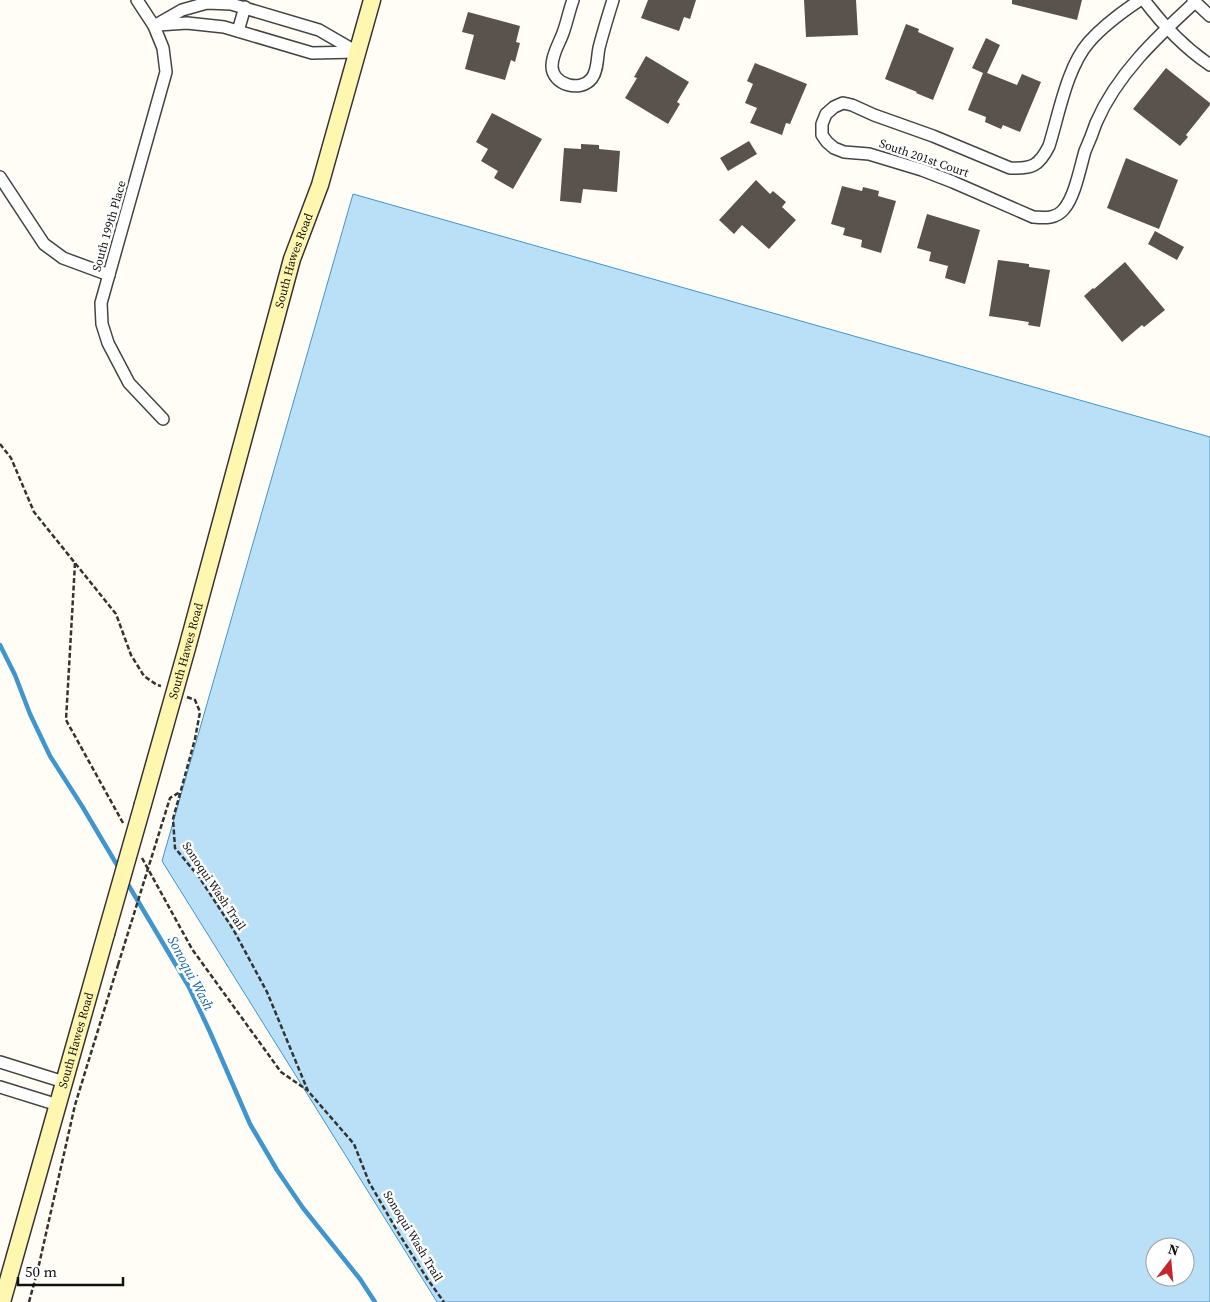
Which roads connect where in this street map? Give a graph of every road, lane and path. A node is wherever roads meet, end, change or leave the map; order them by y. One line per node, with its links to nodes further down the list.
1 (137, 0): 9 (street, South 199th Place)
2 (372, 0): 12 (main road, South Hawes Road)
3 (572, 0): 4 (street)
4 (613, 0)
5 (1142, 0): 10 (street); 10 (street, South 201st Court)
6 (1194, 1): 8 (street); 10 (street, South 201st Court)
7 (245, 7): 9 (street); 11 (street); 12 (street)
8 (1210, 16)
9 (154, 26): 11 (street); 15 (street, South 199th Place)
10 (1168, 28): 13 (street)
11 (238, 31): 12 (street)
12 (358, 52): 19 (main road, South Hawes Road)
13 (1210, 65)
14 (0, 177): 15 (street)
15 (109, 275): 16 (street, South 199th Place)
16 (163, 419)
17 (0, 444): 18 (path, Sonoqui Wash Trail)
18 (75, 563): 19 (path, Sonoqui Wash Trail); 21 (path)
19 (174, 690): 20 (path, Sonoqui Wash Trail); 24 (main road, South Hawes Road, bridge)
20 (180, 792): 26 (path, Sonoqui Wash Trail); 29 (path, bridge)
21 (127, 830)
22 (141, 856): 26 (path)
23 (0, 1062): 24 (street)
24 (64, 1082): 27 (main road, South Hawes Road)
25 (0, 1087): 27 (street)
26 (308, 1091): 30 (path, Sonoqui Wash Trail)
27 (58, 1105): 28 (main road, South Hawes Road)
28 (2, 1302)
29 (29, 1302)
30 (444, 1302)

